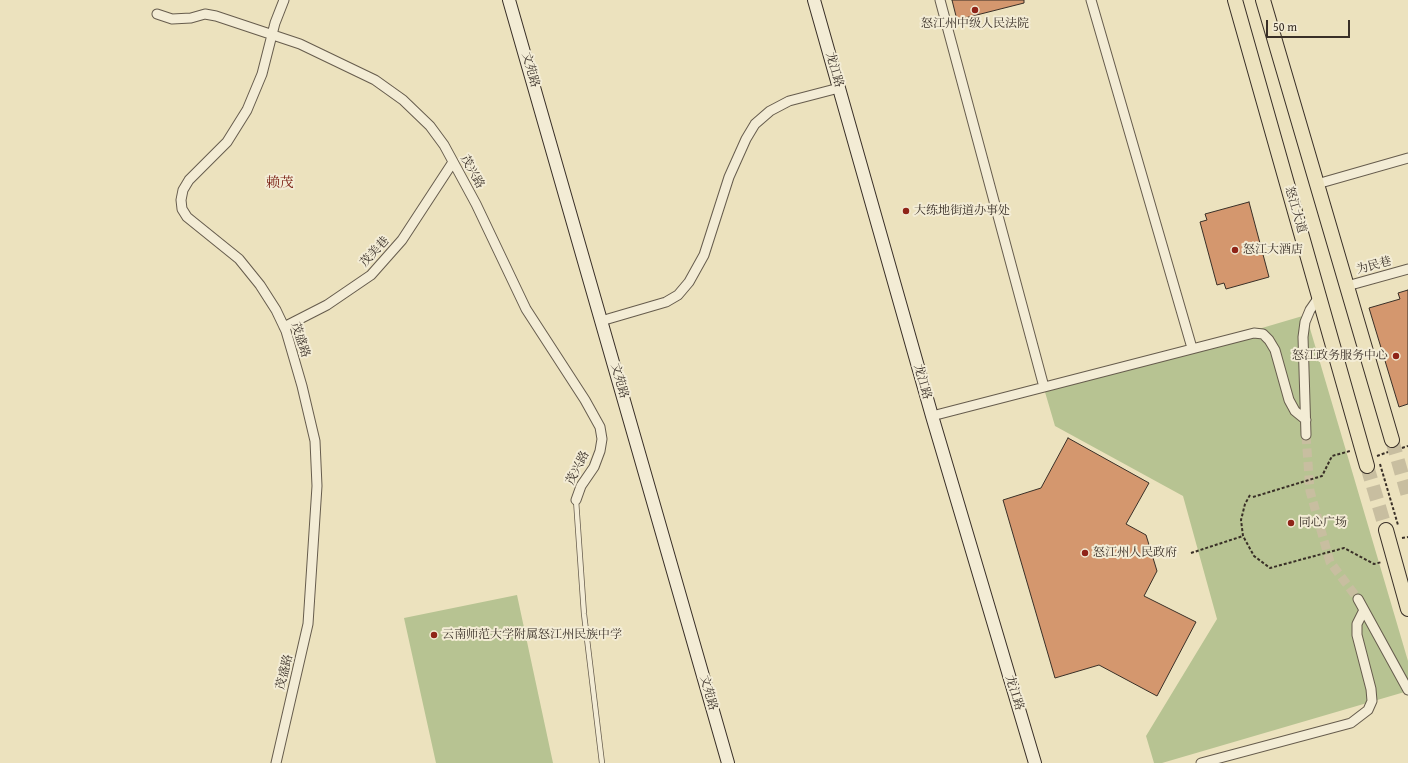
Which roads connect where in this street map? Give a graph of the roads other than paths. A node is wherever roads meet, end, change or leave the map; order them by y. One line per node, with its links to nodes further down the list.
1 (284, 0): 9 (street, 茂盛路)
2 (510, 0): 17 (main road, 文苑路)
3 (814, 0): 10 (main road, 龙江路)
4 (940, 0): 20 (street)
5 (1091, 0): 19 (street)
6 (1235, 0): 16 (main road, 怒江大道)
7 (1263, 0): 13 (main road)
8 (157, 14): 9 (street, 茂兴路)
9 (272, 34): 12 (street, 茂兴路); 18 (street, 茂盛路)
10 (839, 88): 17 (street); 21 (main road, 龙江路)
11 (1408, 158): 13 (street)
12 (453, 162): 18 (street, 茂美巷); 26 (street, 茂兴路)
13 (1317, 184): 15 (main road)
14 (1408, 269): 15 (street, 为民巷)
15 (1347, 286): 24 (main road)
16 (1320, 297): 22 (street); 25 (main road, 怒江大道)
17 (601, 321): 34 (main road, 文苑路)
18 (284, 327): 32 (street, 茂盛路)
19 (1192, 348): 20 (street); 22 (street)
20 (1044, 387): 21 (street)
21 (932, 416): 35 (main road, 龙江路)
22 (1306, 420): 23 (street)
23 (1306, 435)
24 (1392, 440)
25 (1368, 466)
26 (576, 500): 33 (lane)
27 (1386, 530): 29 (main road)
28 (1358, 599): 30 (street)
29 (1408, 609)
30 (1364, 610): 31 (street); 36 (street)
31 (1408, 690)
32 (276, 763)
33 (602, 763)
34 (728, 763)
35 (1035, 763)
36 (1201, 763)

